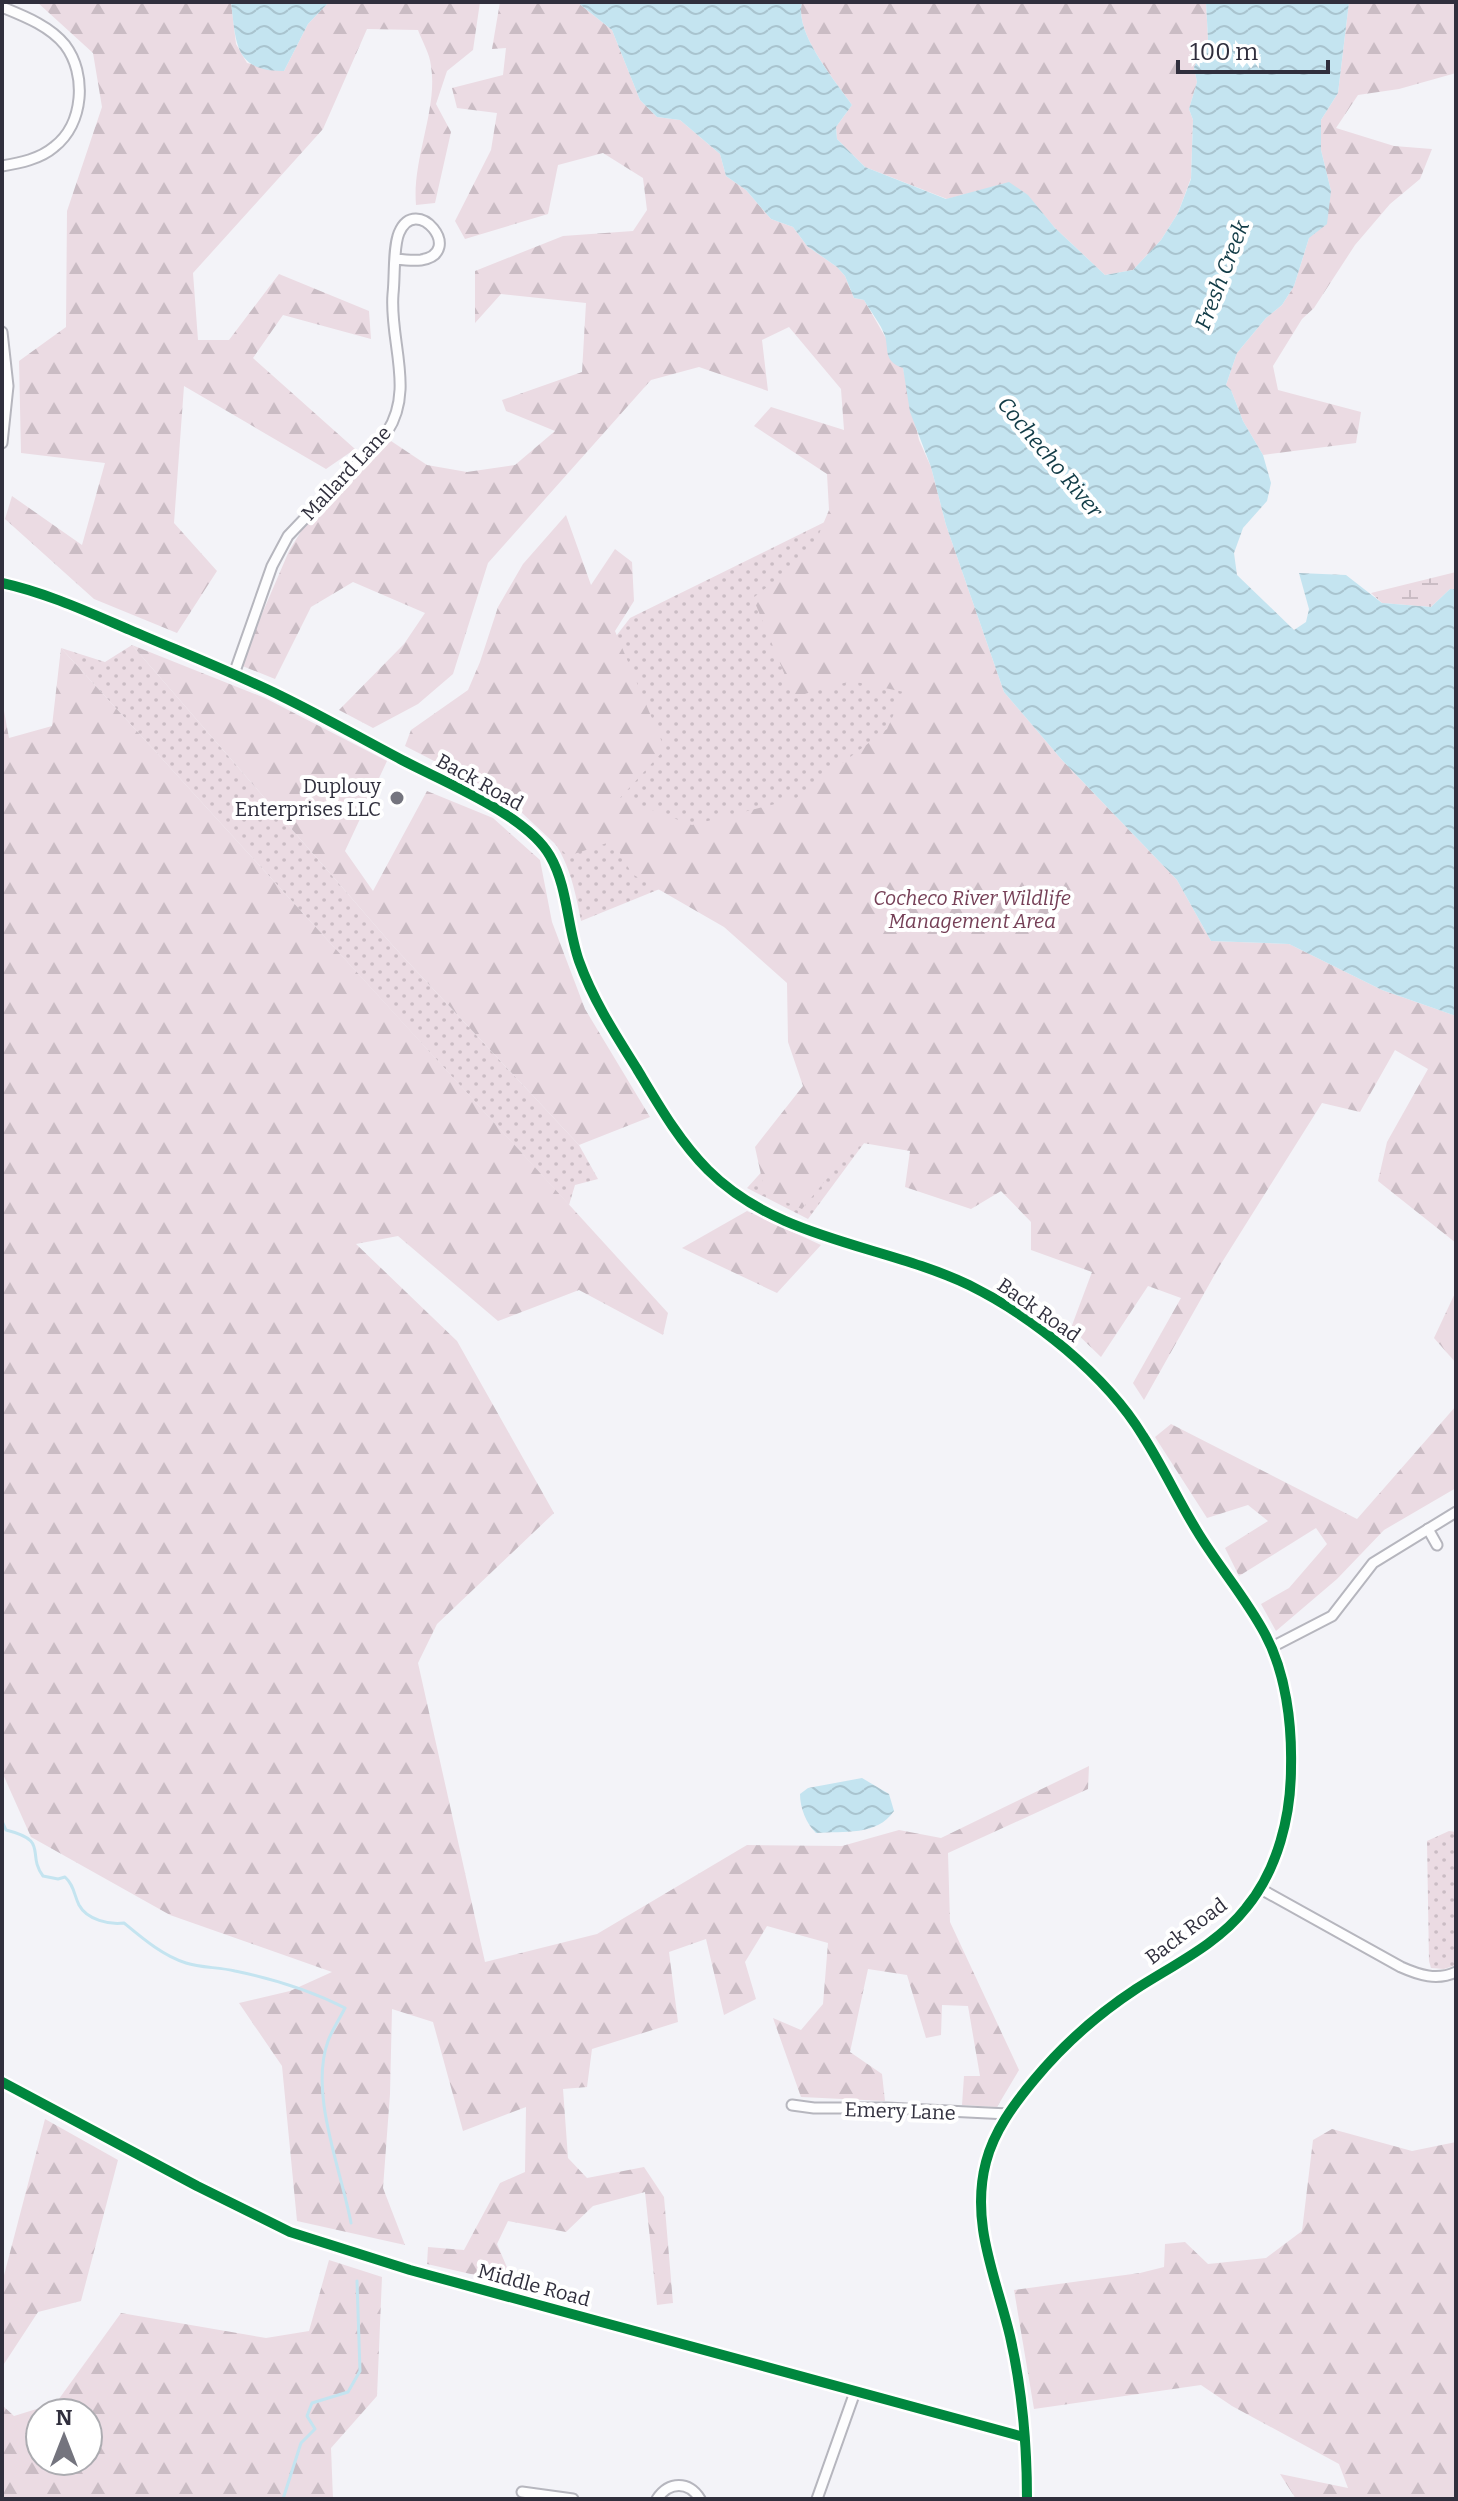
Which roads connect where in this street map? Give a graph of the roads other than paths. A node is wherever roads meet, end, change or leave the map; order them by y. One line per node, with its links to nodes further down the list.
1 (2, 7): 2 (street)
2 (2, 166)
3 (396, 259): 3 (street, Mallard Lane); 7 (street, Mallard Lane)
4 (2, 332): 5 (street)
5 (2, 443)
6 (2, 583): 7 (street, Back Road)
7 (234, 674): 11 (street, Back Road)
8 (1456, 1512): 9 (street)
9 (1428, 1529): 10 (street); 11 (street)
10 (1437, 1545)
11 (1272, 1647): 12 (street, Back Road)
12 (1259, 1888): 13 (street); 16 (street, Back Road)
13 (1456, 1972)
14 (2, 2082): 17 (street, Middle Road)
15 (792, 2105): 16 (street, Emery Lane)
16 (1008, 2114): 18 (street, Back Road)
17 (855, 2392): 18 (street, Middle Road); 23 (street)
18 (1024, 2437): 24 (street)
19 (522, 2492): 20 (street)
20 (573, 2499)
21 (657, 2499): 22 (street)
22 (700, 2499)
23 (817, 2499)
24 (1027, 2499)

